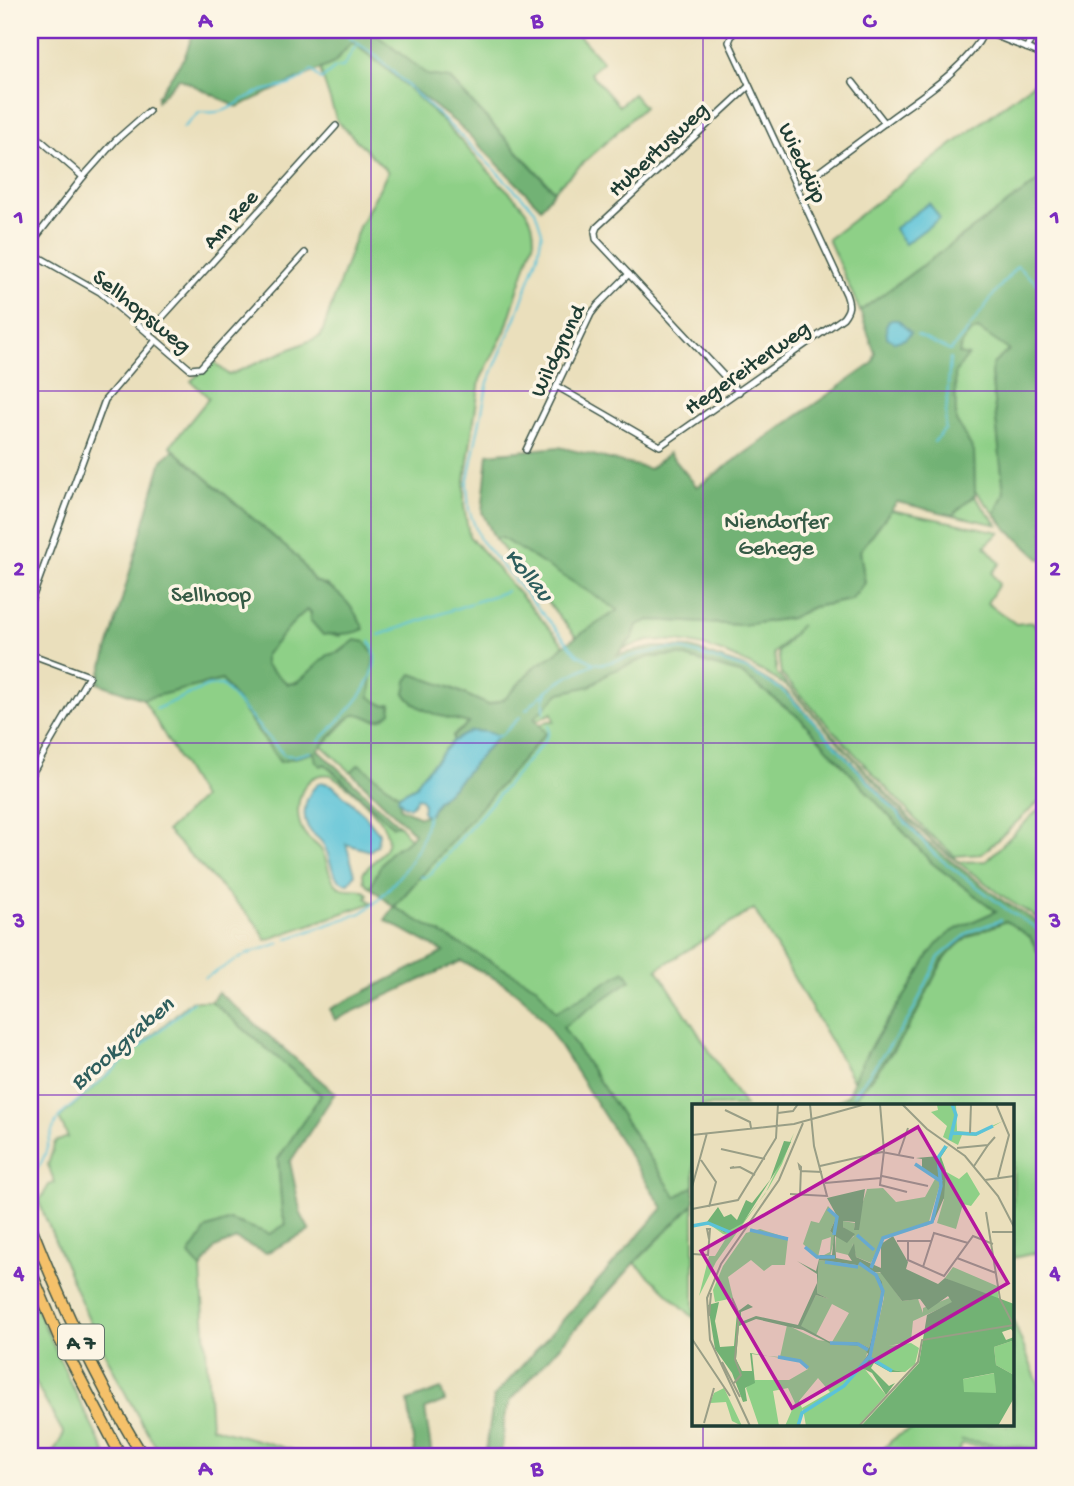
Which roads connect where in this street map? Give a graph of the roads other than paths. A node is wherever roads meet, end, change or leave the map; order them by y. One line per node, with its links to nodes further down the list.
1 (734, 30): 7 (street, Wieddüp)
2 (983, 30): 4 (street); 9 (street)
3 (1038, 30): 4 (street)
4 (1026, 48): 5 (street)
5 (1044, 55)
6 (853, 82): 9 (street)
7 (750, 86): 13 (street, Wieddüp); 17 (street, Hubertusweg)
8 (149, 111): 12 (street)
9 (885, 123): 13 (street)
10 (337, 126): 19 (street, Am Ree)
11 (30, 131): 12 (street)
12 (83, 177): 14 (street)
13 (797, 188): 18 (street, Wieddüp)
14 (30, 245)
15 (30, 252): 19 (street, Sellhopsweg)
16 (305, 253): 20 (street, Sellhopsweg)
17 (629, 274): 21 (street, Wildgrund); 22 (street)
18 (849, 311): 22 (street, Hegereiterweg)
19 (148, 333): 20 (street, Sellhopsweg)
20 (156, 340): 24 (street)
21 (558, 387): 22 (street, Hegereiterweg); 23 (street, Wildgrund)
22 (739, 392)
23 (526, 450)
24 (30, 604)
25 (30, 654): 26 (street)
26 (30, 777)
27 (30, 1223): 32 (highway, A 7)
28 (30, 1269): 31 (highway, A 7)
29 (30, 1453): 30 (street)
30 (35, 1456)
31 (121, 1456)
32 (143, 1456)

